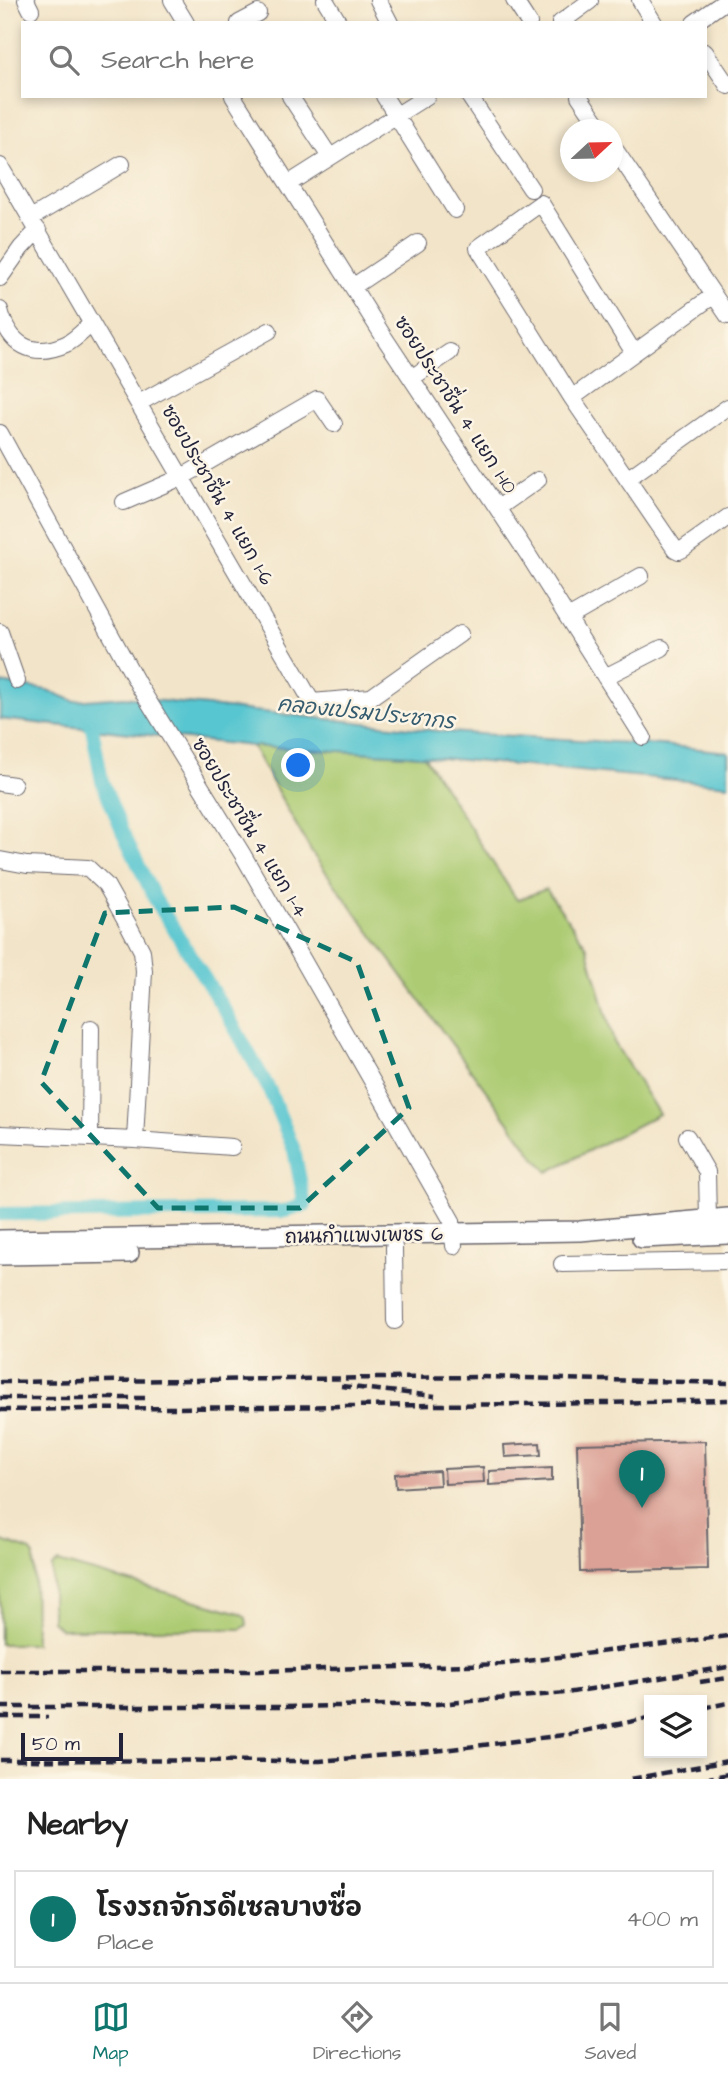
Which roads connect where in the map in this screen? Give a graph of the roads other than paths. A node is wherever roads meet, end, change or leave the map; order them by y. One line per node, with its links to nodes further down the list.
1 (172, 0): 9 (street)
2 (325, 0): 11 (street)
3 (378, 0): 12 (street)
4 (513, 0): 13 (street)
5 (640, 0): 15 (street)
6 (727, 0): 16 (street)
7 (590, 1): 14 (street)
8 (258, 13): 10 (street)
9 (185, 21)
10 (243, 21)
11 (338, 21)
12 (389, 21)
13 (528, 21)
14 (563, 21)
15 (653, 21)
16 (701, 21)
17 (707, 55): 18 (street)
18 (728, 86)
19 (234, 98): 31 (street, ซอยประชาชื่น 4 แยก 1-10)
20 (291, 98): 27 (street)
21 (385, 98): 25 (street)
22 (424, 98): 25 (street)
23 (470, 98): 32 (street)
24 (580, 98): 26 (street)
25 (395, 115): 27 (street); 33 (street)
26 (595, 119)
27 (330, 157): 31 (street)
28 (623, 161): 38 (street)
29 (122, 164): 34 (street)
30 (0, 166): 34 (street, ซอยประชาชื่น 4 แยก 1-6)
31 (288, 184): 37 (street, ซอยประชาชื่น 4 แยก 1-10)
32 (536, 196): 44 (street); 46 (street)
33 (455, 210)
34 (35, 224): 36 (street); 41 (street, ซอยประชาชื่น 4 แยก 1-6)
35 (418, 243): 37 (street)
36 (0, 278)
37 (354, 286): 45 (street, ซอยประชาชื่น 4 แยก 1-10)
38 (714, 295): 40 (street); 44 (street)
39 (0, 310): 41 (street)
40 (728, 316)
41 (91, 324): 47 (street, ซอยประชาชื่น 4 แยก 1-6)
42 (269, 331): 47 (street)
43 (450, 352): 45 (street)
44 (634, 353): 46 (street)
45 (413, 377): 55 (street, ซอยประชาชื่น 4 แยก 1-10)
46 (572, 398): 52 (street)
47 (139, 403): 51 (street, ซอยประชาชื่น 4 แยก 1-6)
48 (728, 407): 52 (street)
49 (334, 424): 51 (street)
50 (0, 433): 75 (street, ซอยประชาชื่น 4 แยก 1-4)
51 (183, 477): 54 (street); 60 (street, ซอยประชาชื่น 4 แยก 1-6)
52 (627, 479): 56 (street)
53 (538, 480): 55 (street)
54 (124, 502)
55 (498, 508): 58 (street, ซอยประชาชื่น 4 แยก 1-10)
56 (728, 517)
57 (641, 576): 58 (street)
58 (568, 618): 62 (street, ซอยประชาชื่น 4 แยก 1-10)
59 (0, 632): 63 (street)
60 (460, 634)
61 (662, 648): 62 (street)
62 (605, 677): 64 (street, ซอยประชาชื่น 4 แยก 1-10)
63 (17, 681)
64 (643, 737)
65 (0, 860): 70 (street)
66 (91, 1028): 69 (street)
67 (0, 1135): 69 (street)
68 (687, 1137): 73 (street)
69 (90, 1138): 70 (street)
70 (135, 1140): 71 (street)
71 (232, 1147)
72 (728, 1218): 73 (street, ถนนกำแพงเพชร 6)
73 (715, 1230): 75 (street, ถนนกำแพงเพชร 6); 78 (street)
74 (0, 1240): 75 (street, ถนนกำแพงเพชร 6)
75 (454, 1240): 76 (street, ถนนกำแพงเพชร 6)
76 (394, 1247): 77 (street, ถนนกำแพงเพชร 6); 81 (street)
77 (0, 1255)
78 (709, 1261): 79 (street); 80 (street)
79 (728, 1261)
80 (562, 1264)
81 (395, 1321)

